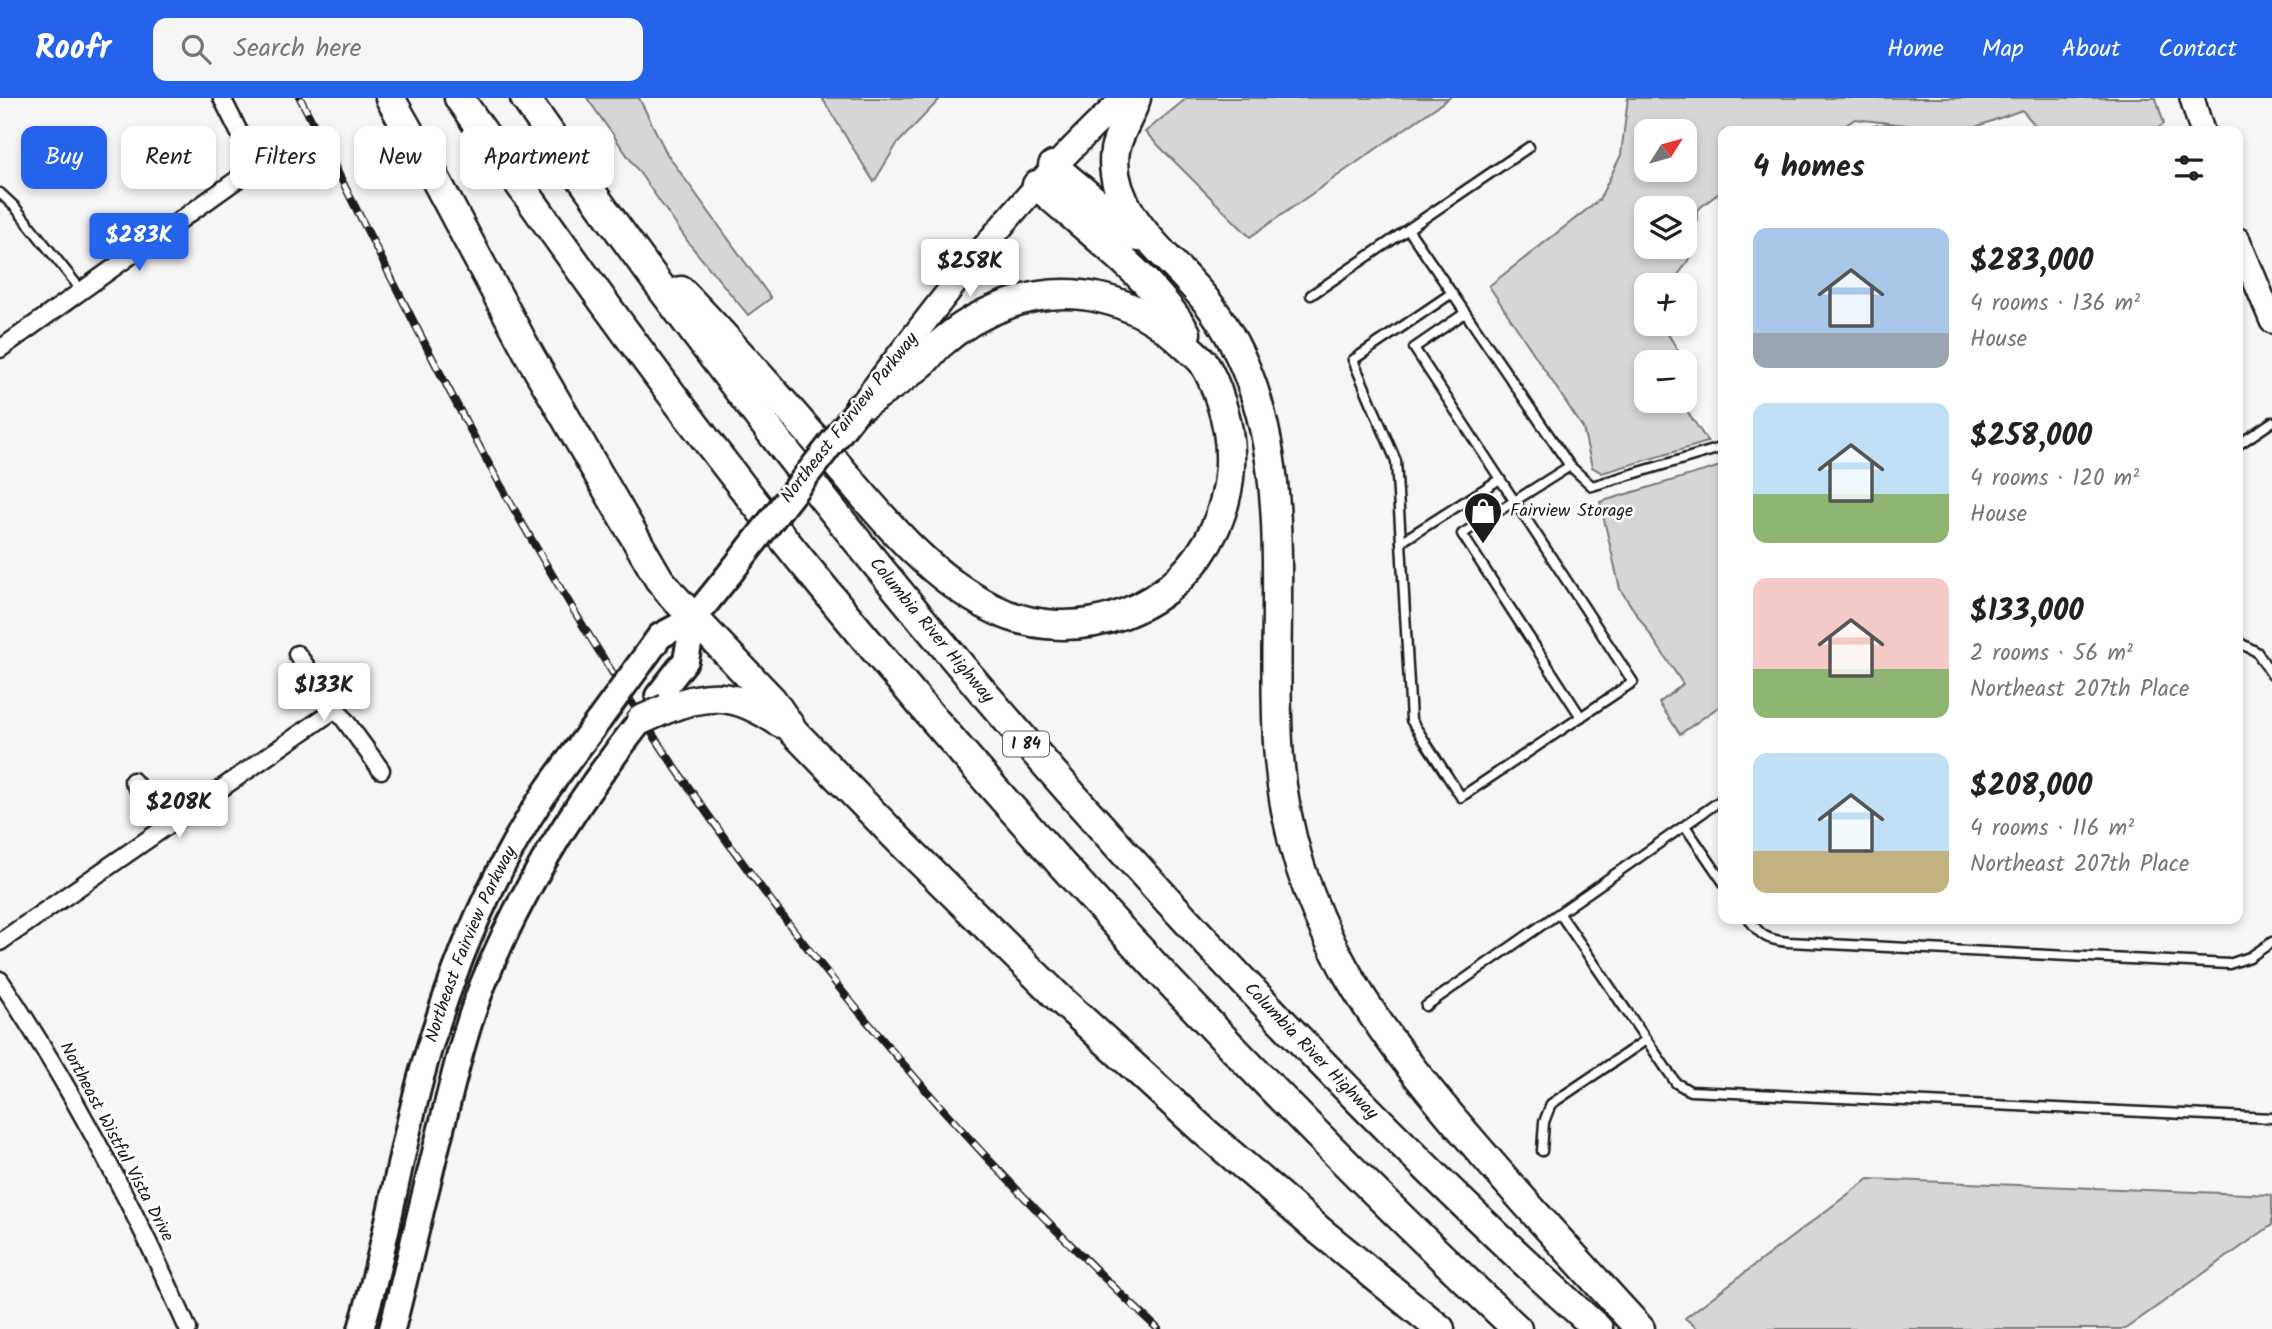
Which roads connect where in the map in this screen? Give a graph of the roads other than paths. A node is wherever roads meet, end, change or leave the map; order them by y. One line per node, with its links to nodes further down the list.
1 (222, 98): 16 (street)
2 (390, 98): 31 (highway)
3 (459, 98): 58 (highway)
4 (525, 98): 12 (highway, Columbia River Highway / I 84)
5 (1124, 98): 10 (main road, Northeast Fairview Parkway)
6 (1136, 98): 14 (highway)
7 (2192, 98): 8 (main road)
8 (2200, 126)
9 (1529, 147): 13 (lane)
10 (1045, 176): 14 (highway); 22 (highway); 23 (main road, Northeast Fairview Parkway)
11 (0, 193): 16 (lane)
12 (614, 223): 22 (highway); 59 (highway, Columbia River Highway / I 84)
13 (1408, 229): 17 (lane); 18 (lane)
14 (1153, 245): 60 (highway)
15 (2243, 252): 20 (main road)
16 (82, 291): 21 (street)
17 (1452, 293): 19 (lane); 30 (lane)
18 (1311, 295)
19 (1465, 313): 27 (lane); 28 (lane)
20 (2272, 321)
21 (0, 349)
22 (1202, 361): 23 (highway)
23 (859, 408): 31 (main road, Northeast Fairview Parkway, bridge)
24 (2272, 422): 25 (lane)
25 (2243, 442)
26 (1718, 449): 27 (lane)
27 (1570, 466): 29 (lane)
28 (1500, 480): 29 (lane); 30 (lane)
29 (1514, 500): 37 (lane); 37 (lane)
30 (1401, 542): 37 (lane)
31 (694, 618): 36 (main road, Northeast Fairview Parkway); 38 (highway); 55 (main road, Northeast Fairview Parkway, bridge)
32 (2243, 644): 34 (lane)
33 (298, 654): 35 (street)
34 (2272, 675)
35 (337, 708): 39 (street); 42 (street)
36 (655, 708): 38 (highway); 56 (main road, Northeast Fairview Parkway)
37 (1581, 717)
38 (794, 732): 57 (highway)
39 (381, 770)
40 (133, 781): 42 (street)
41 (1718, 802): 43 (lane)
42 (166, 826): 47 (street)
43 (1685, 826): 44 (lane); 45 (lane)
44 (1718, 874)
45 (1560, 914): 50 (lane); 51 (lane)
46 (1754, 924): 48 (lane)
47 (0, 942)
48 (2272, 942)
49 (0, 979): 54 (street, Northeast Wistful Vista Drive)
50 (1426, 1006)
51 (1646, 1040): 52 (lane); 53 (lane)
52 (2272, 1118)
53 (1542, 1152)
54 (188, 1329)
55 (361, 1329)
56 (392, 1329)
57 (1440, 1329)
58 (1517, 1329)
59 (1598, 1329)
60 (1640, 1329)

